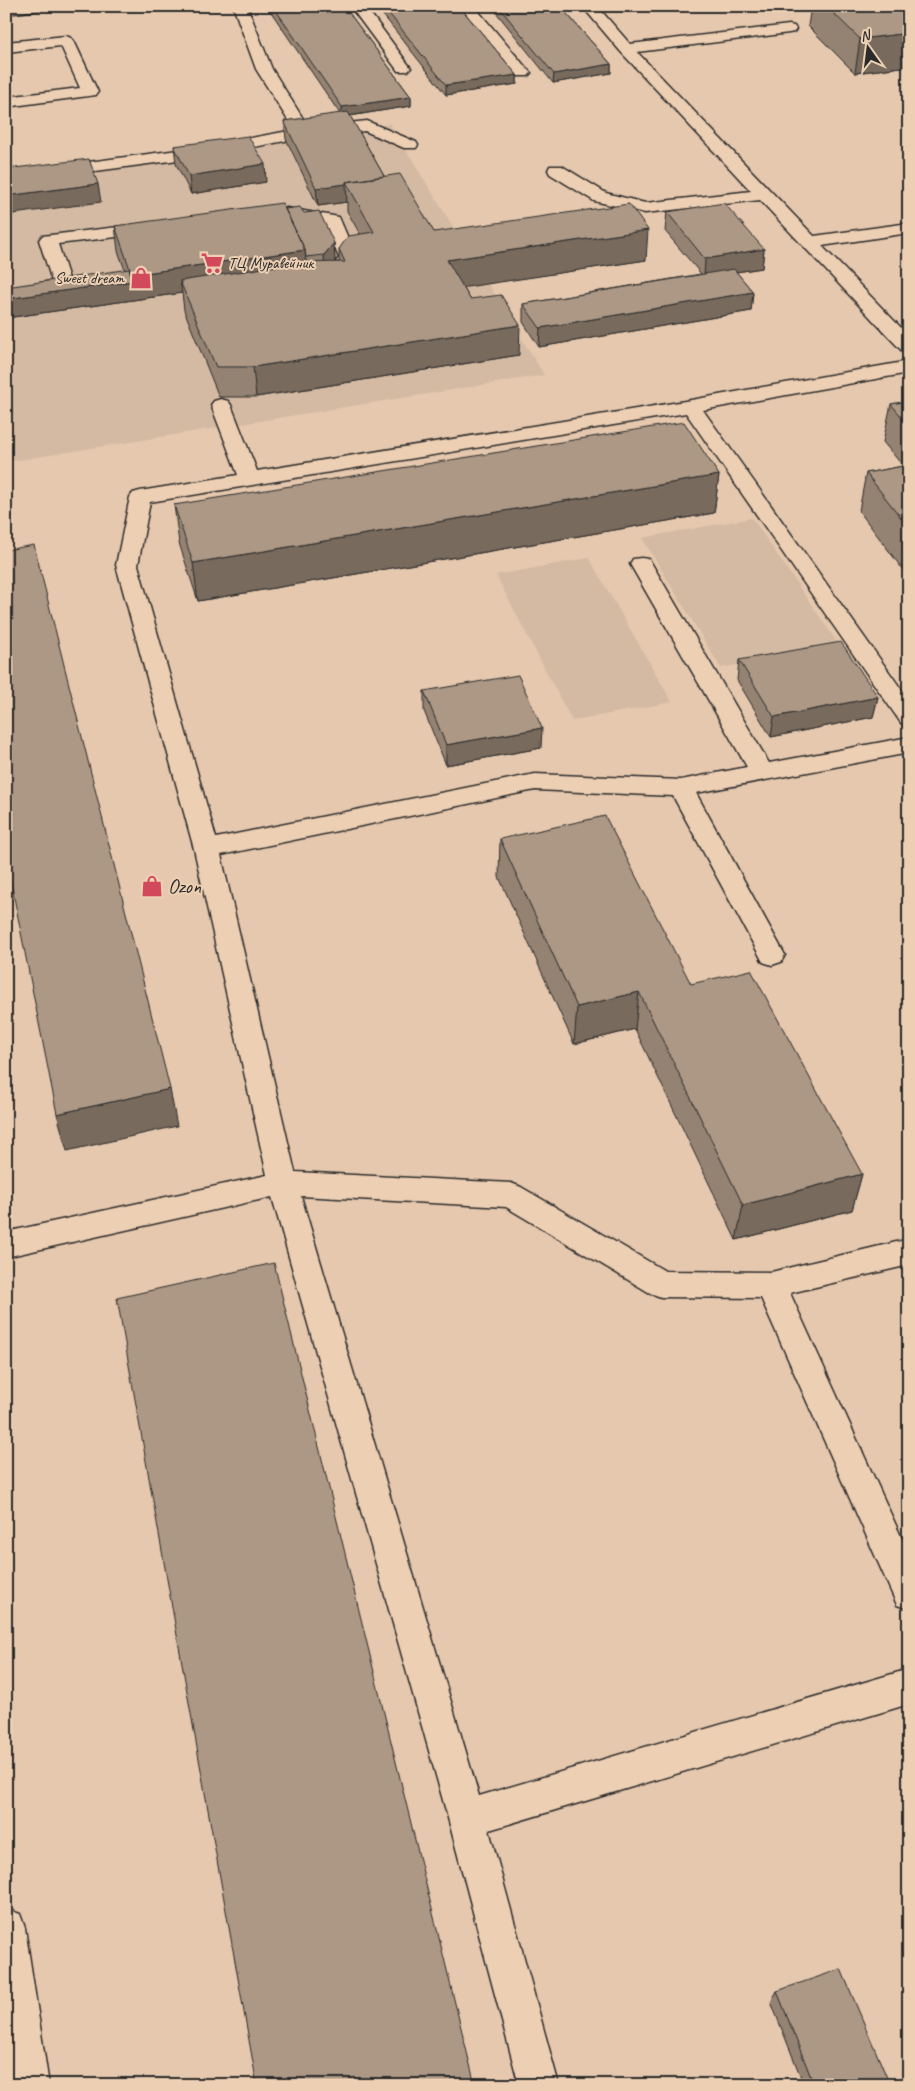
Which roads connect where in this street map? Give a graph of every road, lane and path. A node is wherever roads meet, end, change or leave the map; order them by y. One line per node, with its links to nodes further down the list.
1 (39, 6): 6 (street)
2 (240, 6): 13 (street)
3 (357, 6): 10 (street)
4 (466, 6): 11 (street)
5 (589, 6): 9 (street)
6 (6, 10)
7 (789, 29): 9 (street)
8 (6, 47): 12 (street)
9 (626, 49): 17 (street)
10 (403, 68)
11 (523, 73)
12 (6, 102)
13 (304, 133): 14 (street); 16 (street)
14 (410, 145)
15 (556, 170): 17 (street)
16 (6, 178)
17 (765, 194): 21 (street)
18 (275, 214): 22 (street)
19 (166, 226): 23 (street)
20 (909, 228): 21 (street)
21 (810, 242): 24 (street)
22 (320, 281)
23 (6, 295)
24 (905, 339)
25 (909, 367): 27 (street)
26 (221, 405): 28 (street)
27 (691, 406): 28 (street); 30 (street)
28 (250, 479): 34 (street)
29 (641, 564): 32 (street)
30 (909, 718)
31 (909, 745): 32 (street)
32 (762, 772): 33 (street)
33 (681, 788): 34 (street); 35 (street)
34 (208, 849): 36 (street)
35 (772, 955)
36 (283, 1183): 37 (street); 39 (street); 42 (street)
37 (6, 1245)
38 (909, 1252): 39 (street)
39 (770, 1285): 40 (street)
40 (909, 1593)
41 (909, 1686): 42 (street)
42 (467, 1818): 45 (street)
43 (6, 1928): 44 (street)
44 (29, 2085)
45 (539, 2085)

